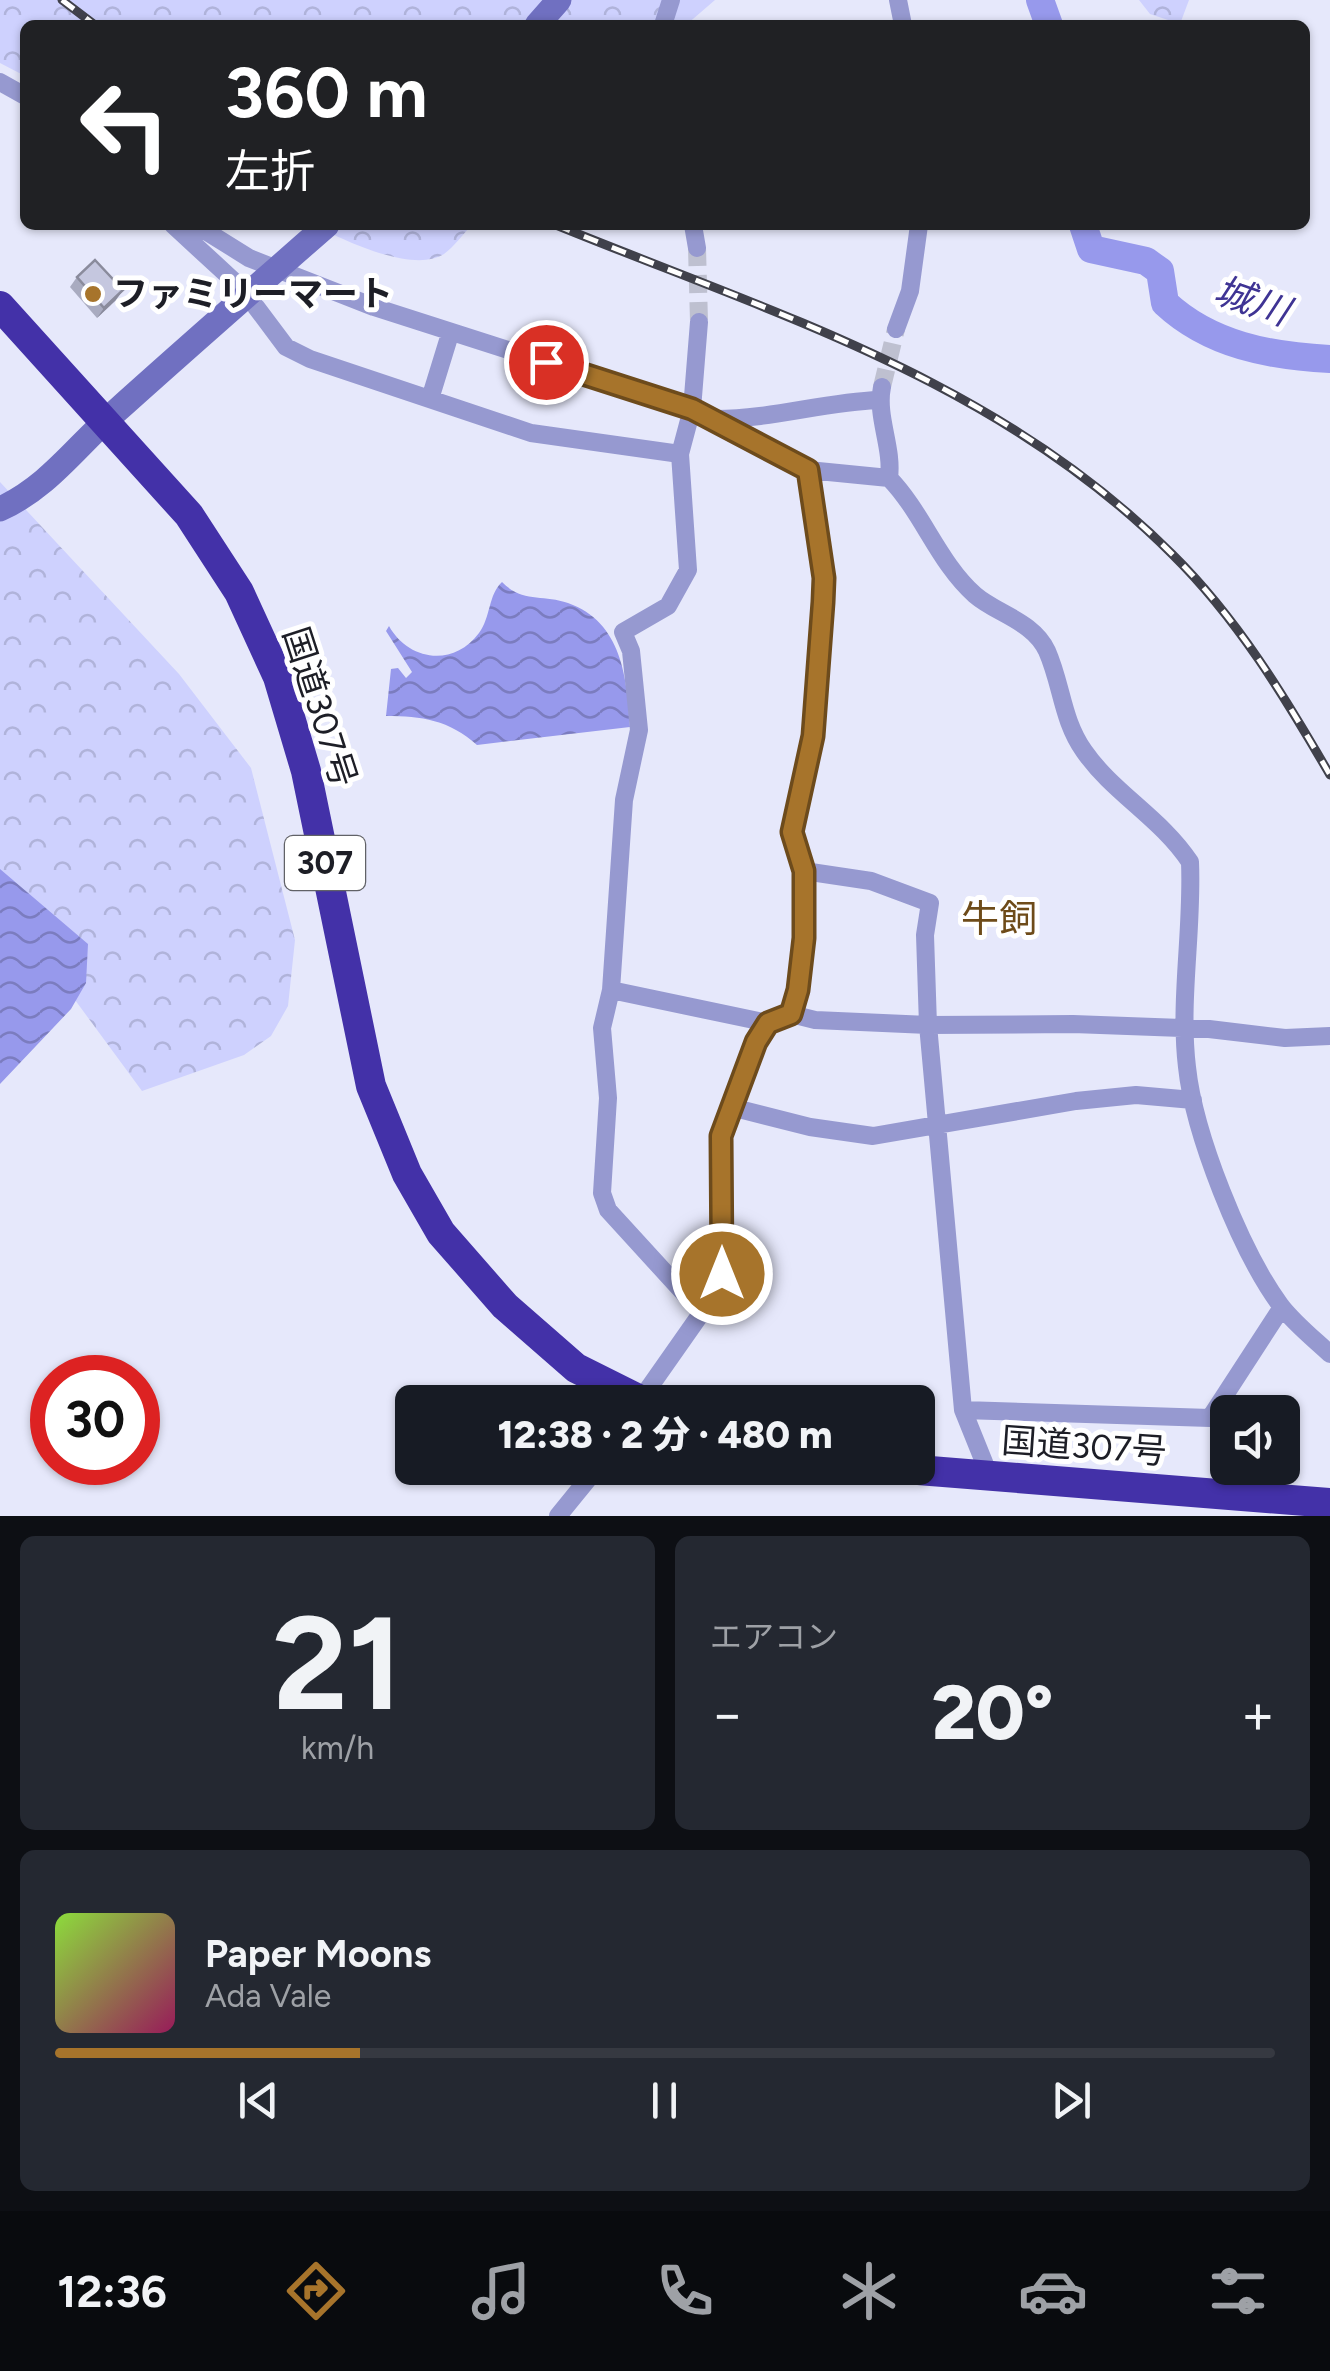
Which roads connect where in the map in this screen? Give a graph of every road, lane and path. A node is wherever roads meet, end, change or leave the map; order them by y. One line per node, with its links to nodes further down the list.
1 (560, 0): 2 (street)
2 (542, 20)
3 (178, 230): 10 (street)
4 (204, 230): 9 (street)
5 (321, 230): 9 (street)
6 (694, 230): 8 (street)
7 (918, 230): 14 (street)
8 (697, 248)
9 (279, 268): 15 (street); 19 (street)
10 (236, 283)
11 (0, 306): 19 (highway, 国道307号 / 307)
12 (256, 307): 16 (street)
13 (699, 322): 17 (street)
14 (896, 328)
15 (450, 334): 16 (street); 17 (street)
16 (430, 399): 20 (street)
17 (692, 409): 18 (street); 20 (street)
18 (711, 418): 21 (street); 22 (street)
19 (104, 422): 23 (street); 37 (highway, 国道307号 / 307)
20 (680, 454): 25 (street)
21 (808, 470): 22 (street); 24 (street)
22 (889, 478): 29 (street)
23 (0, 509)
24 (804, 871): 26 (street); 28 (street)
25 (611, 990): 27 (street); 35 (street)
26 (791, 1014): 27 (street); 28 (street)
27 (768, 1023): 32 (street)
28 (928, 1026): 29 (street); 33 (street)
29 (1186, 1028): 30 (street); 31 (street)
30 (1330, 1036)
31 (1193, 1100): 33 (street); 34 (street)
32 (731, 1107): 33 (street); 35 (street)
33 (935, 1124): 39 (street)
34 (1282, 1307): 36 (street); 39 (street)
35 (702, 1314): 38 (street)
36 (1330, 1354)
37 (608, 1385)
38 (653, 1385)
39 (964, 1410): 41 (street)
40 (935, 1472): 41 (highway, 国道307号)
41 (990, 1477): 43 (highway, 国道307号)
42 (583, 1485): 44 (street)
43 (1330, 1503)
44 (558, 1516)

